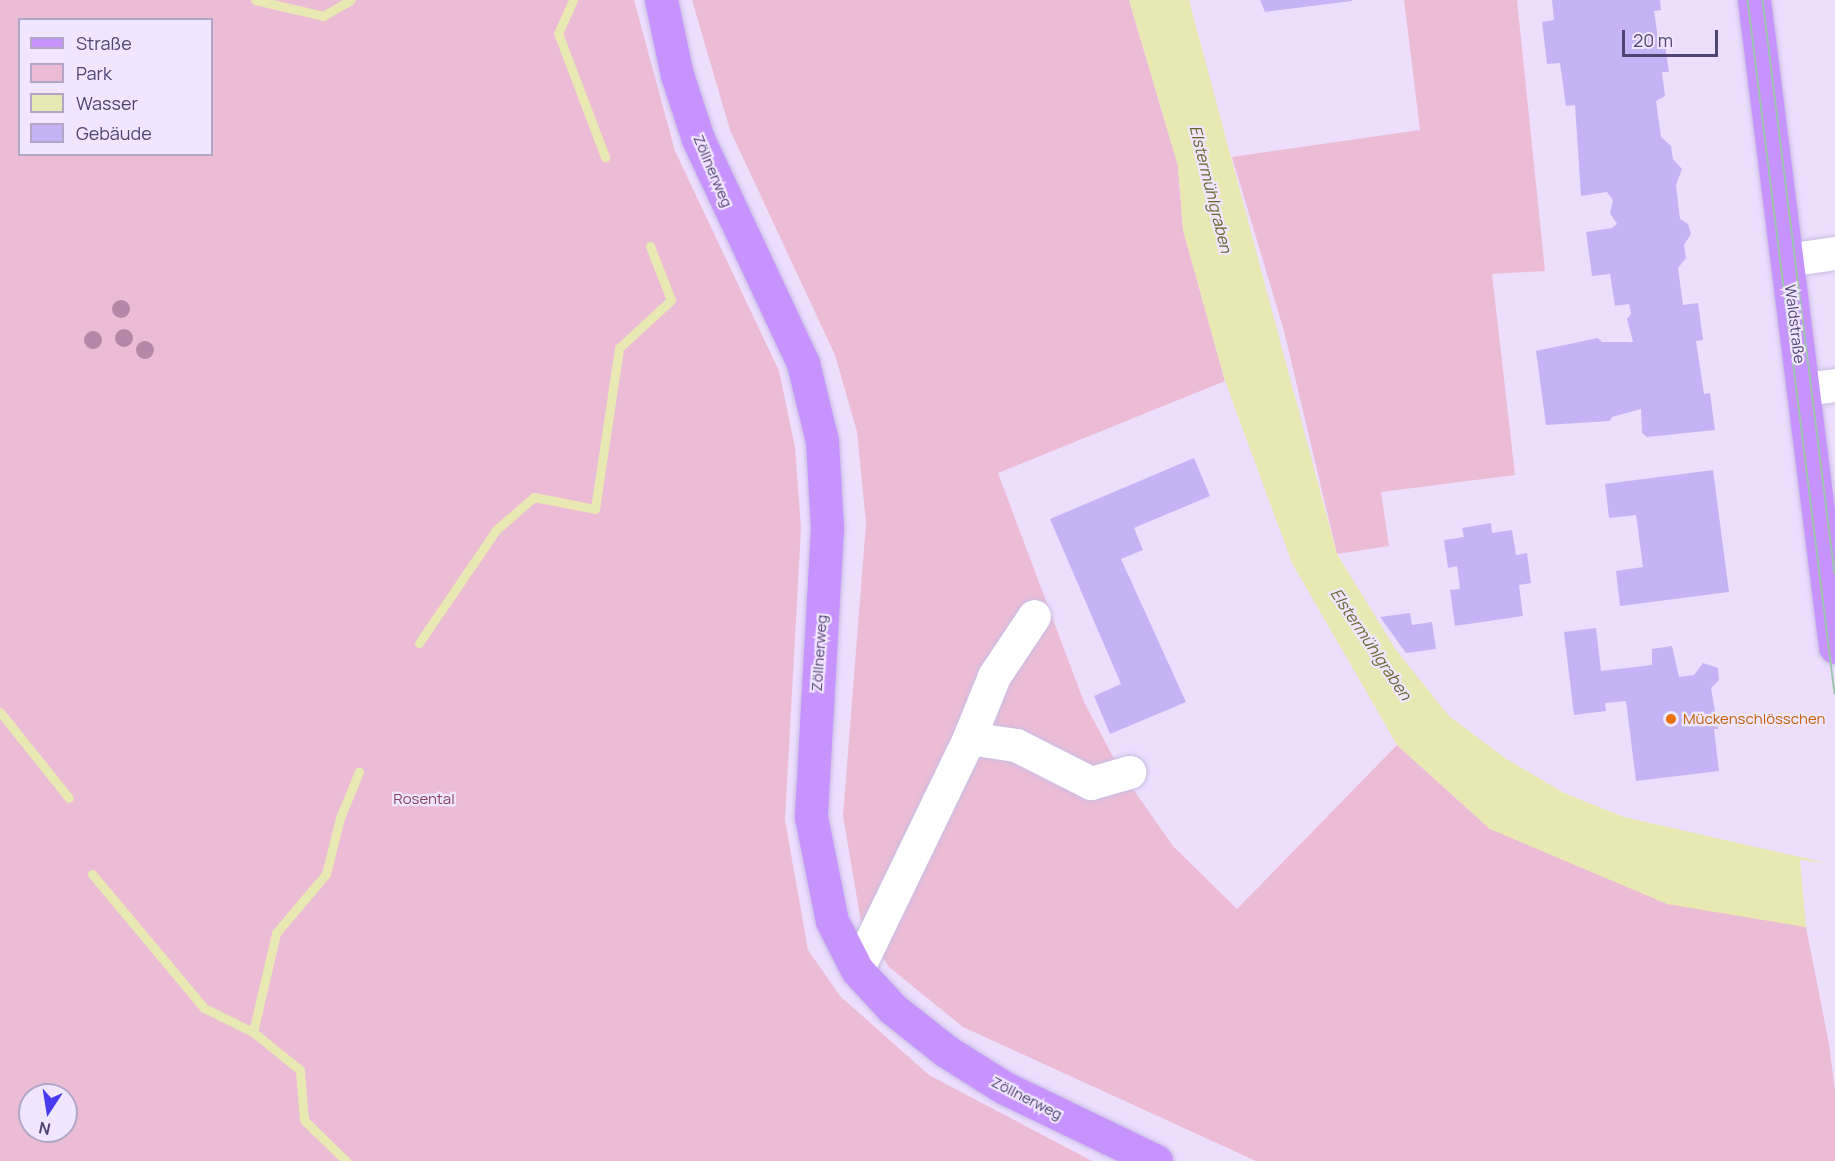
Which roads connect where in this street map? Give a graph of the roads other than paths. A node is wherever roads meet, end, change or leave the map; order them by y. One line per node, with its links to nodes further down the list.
1 (661, 0): 11 (main road, Zöllnerweg)
2 (1754, 0): 4 (main road, Waldstraße)
3 (1835, 253): 4 (street)
4 (1787, 260): 6 (main road, Waldstraße)
5 (1835, 385): 6 (street)
6 (1803, 389): 8 (main road, Waldstraße)
7 (1034, 616): 9 (street)
8 (1835, 647)
9 (969, 738): 10 (street); 11 (street)
10 (1129, 772)
11 (857, 969): 12 (main road, Zöllnerweg)
12 (1156, 1161)

